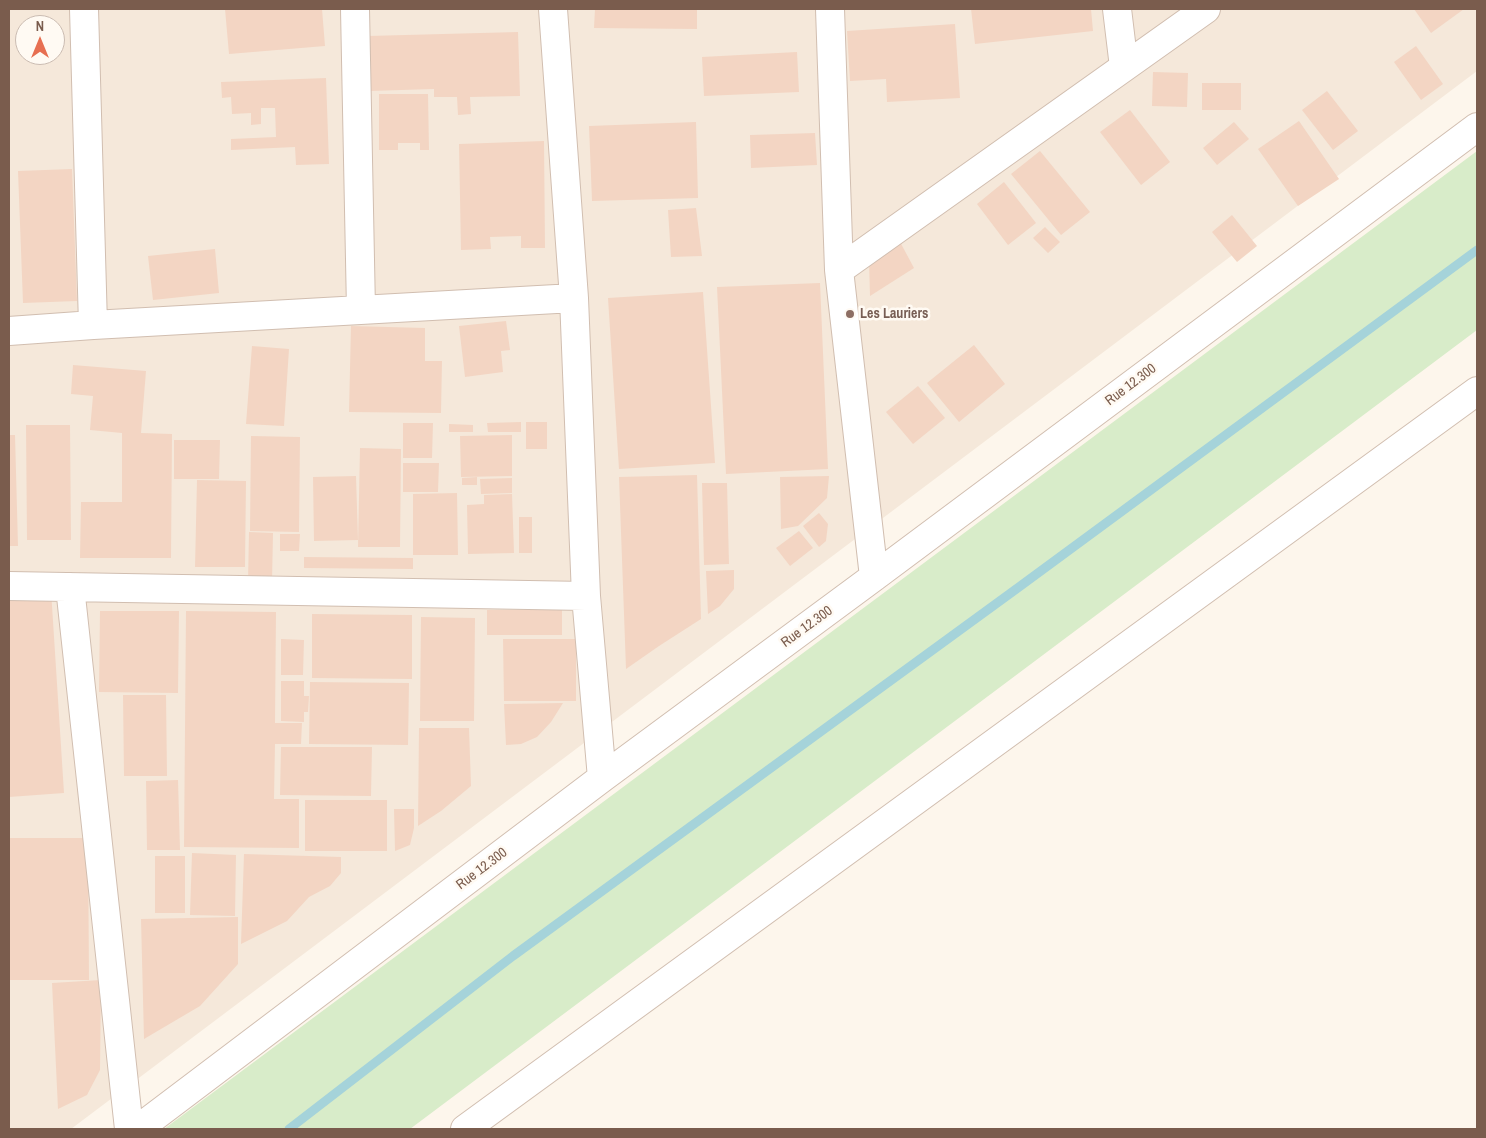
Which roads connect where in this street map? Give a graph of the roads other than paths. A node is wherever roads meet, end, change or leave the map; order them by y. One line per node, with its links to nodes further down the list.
1 (84, 9): 12 (street)
2 (355, 9): 11 (street)
3 (553, 9): 10 (street)
4 (830, 9): 9 (street)
5 (1118, 9): 7 (street)
6 (1206, 9): 7 (street)
7 (1124, 67): 9 (street)
8 (1477, 127): 15 (street, Rue 12.300)
9 (838, 270): 15 (street)
10 (574, 298): 11 (street); 18 (street)
11 (362, 310): 12 (street)
12 (93, 325): 13 (street)
13 (9, 331)
14 (1477, 391): 22 (street)
15 (874, 577): 19 (street, Rue 12.300)
16 (9, 586): 17 (street)
17 (70, 587): 18 (street); 20 (street)
18 (586, 596): 19 (street)
19 (602, 778): 21 (street, Rue 12.300)
20 (129, 1129)
21 (138, 1129)
22 (466, 1129)

